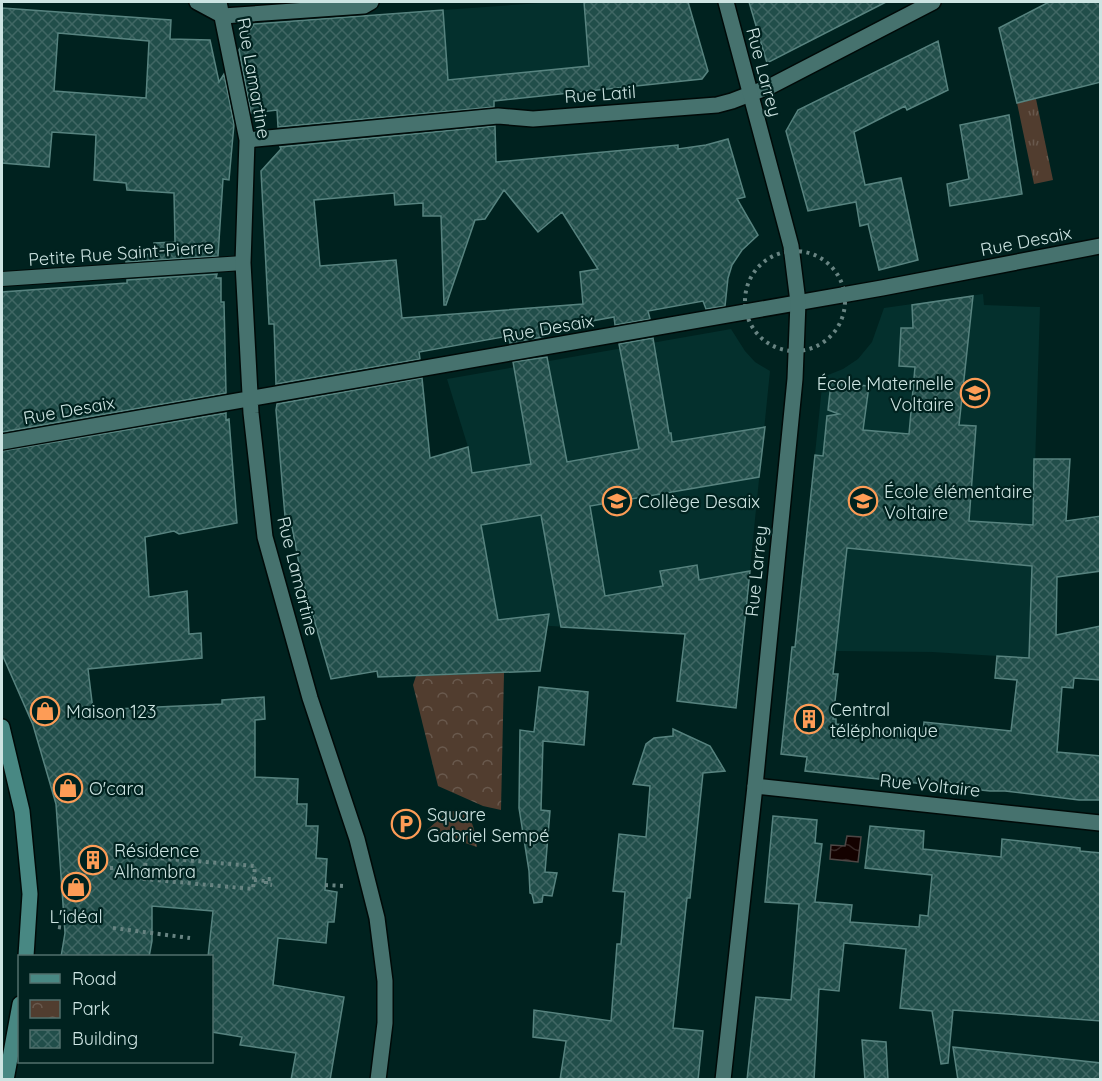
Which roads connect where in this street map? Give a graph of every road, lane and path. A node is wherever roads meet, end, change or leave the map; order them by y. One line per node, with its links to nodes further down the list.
1 (198, 2): 5 (street)
2 (371, 2): 5 (street)
3 (726, 2): 6 (street, Rue Larrey)
4 (933, 2): 6 (street, Rue Latil)
5 (221, 9): 7 (street, Rue Lamartine)
6 (750, 96): 7 (street, Rue Latil); 11 (street, Rue Larrey)
7 (248, 140): 9 (street, Rue Lamartine)
8 (1101, 246): 11 (street, Rue Desaix)
9 (243, 263): 10 (lane, Petite Rue Saint-Pierre); 12 (street, Rue Lamartine)
10 (2, 279)
11 (798, 302): 12 (street, Rue Desaix); 15 (street, Rue Larrey)
12 (250, 399): 13 (street, Rue Desaix); 32 (street, Rue Lamartine)
13 (2, 442)
14 (2, 727): 29 (main road)
15 (755, 786): 16 (street, Rue Voltaire); 33 (street, Rue Larrey)
16 (1101, 823)
17 (110, 868): 18 (path)
18 (144, 869): 20 (path); 20 (path)
19 (272, 879): 21 (path)
20 (254, 880): 21 (path)
21 (266, 881): 22 (path)
22 (272, 885)
23 (325, 885): 24 (path)
24 (345, 886)
25 (58, 927): 26 (path)
26 (65, 928)
27 (113, 928): 28 (path)
28 (190, 938)
29 (26, 955)
30 (18, 1015): 31 (main road)
31 (6, 1080)
32 (378, 1080)
33 (723, 1080)

